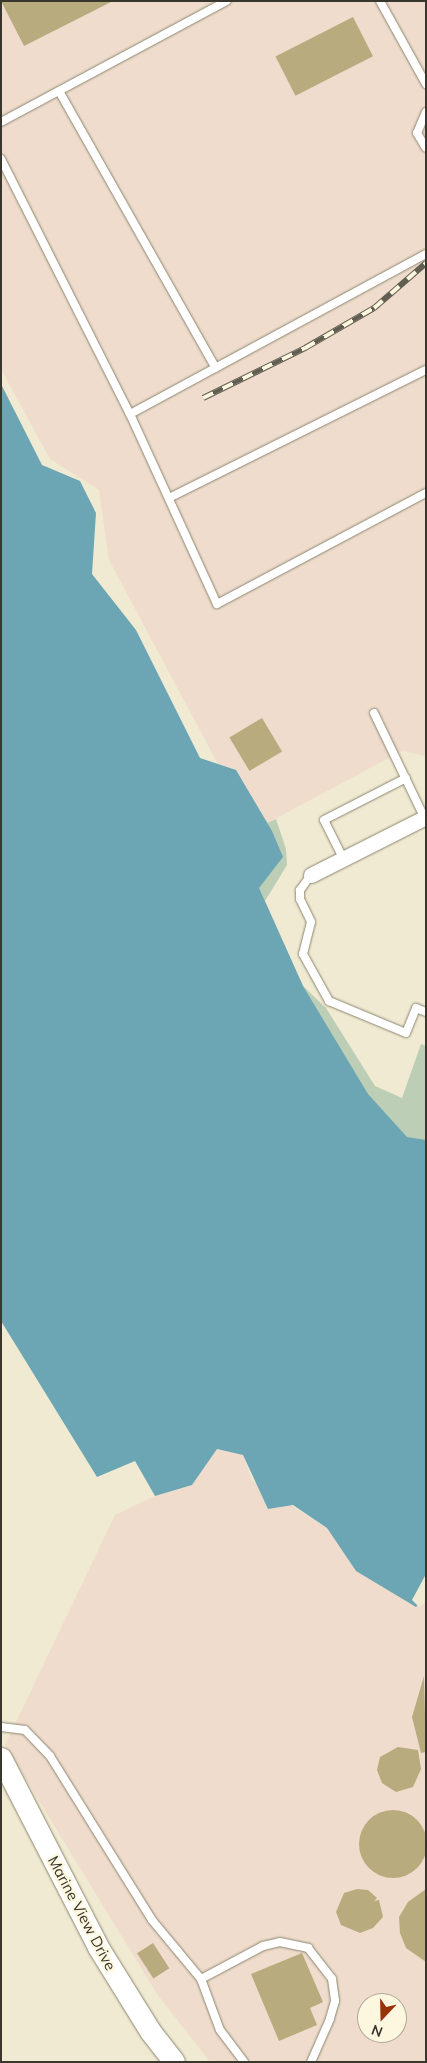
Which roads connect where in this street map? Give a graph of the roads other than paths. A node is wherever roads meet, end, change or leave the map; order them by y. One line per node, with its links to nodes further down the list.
1 (227, 1): 4 (lane)
2 (380, 1): 3 (lane)
3 (426, 84)
4 (59, 91): 6 (lane); 10 (lane)
5 (426, 112): 7 (lane)
6 (1, 122)
7 (426, 148)
8 (1, 159): 12 (lane)
9 (426, 254): 10 (lane)
10 (216, 368): 12 (lane)
11 (426, 370): 14 (lane)
12 (130, 414): 14 (lane)
13 (426, 493): 14 (lane)
14 (169, 498)
15 (374, 712): 16 (lane)
16 (406, 778): 17 (lane); 18 (lane)
17 (425, 817): 18 (street)
18 (344, 858): 19 (street)
19 (311, 875): 20 (lane)
20 (426, 1012)
21 (1, 1727): 23 (lane)
22 (1, 1758): 24 (main road, Marine View Drive)
23 (201, 1980): 25 (lane); 26 (lane)
24 (174, 2062)
25 (244, 2062)
26 (311, 2062)

